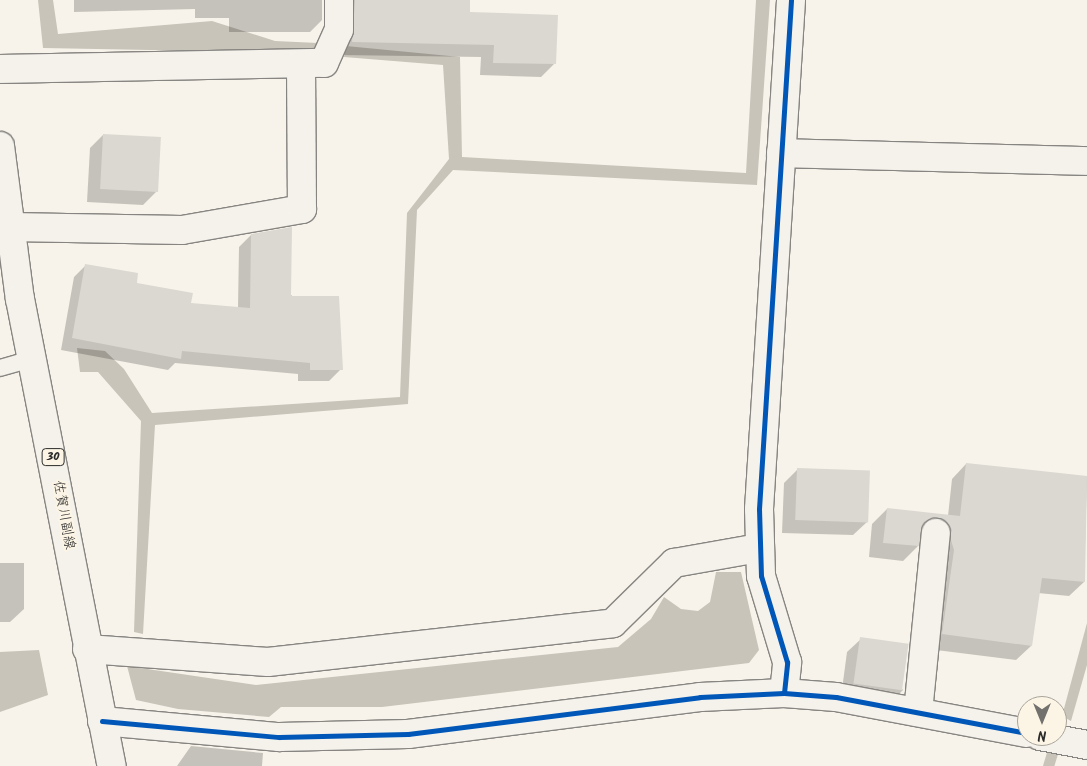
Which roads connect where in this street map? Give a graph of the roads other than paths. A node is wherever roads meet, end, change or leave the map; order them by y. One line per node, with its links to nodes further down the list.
1 (339, 0): 3 (street)
2 (791, 0): 6 (street)
3 (301, 64): 4 (street); 9 (street)
4 (0, 69)
5 (0, 146): 8 (street, 佐賀川副線 / 30)
6 (781, 153): 7 (street); 13 (street)
7 (1087, 160)
8 (2, 181): 9 (street, 佐賀川副線 / 30)
9 (10, 227): 10 (street, 佐賀川副線 / 30)
10 (31, 360): 11 (lane); 14 (street, 佐賀川副線 / 30)
11 (0, 368)
12 (936, 533): 16 (street)
13 (759, 548): 14 (street); 15 (street)
14 (87, 649): 17 (street, 佐賀川副線 / 30)
15 (784, 693): 16 (street); 17 (street)
16 (918, 712): 18 (street)
17 (102, 721): 21 (street, 佐賀川副線 / 30)
18 (1017, 731)
19 (1067, 741): 20 (street)
20 (1087, 745)
21 (112, 766)

